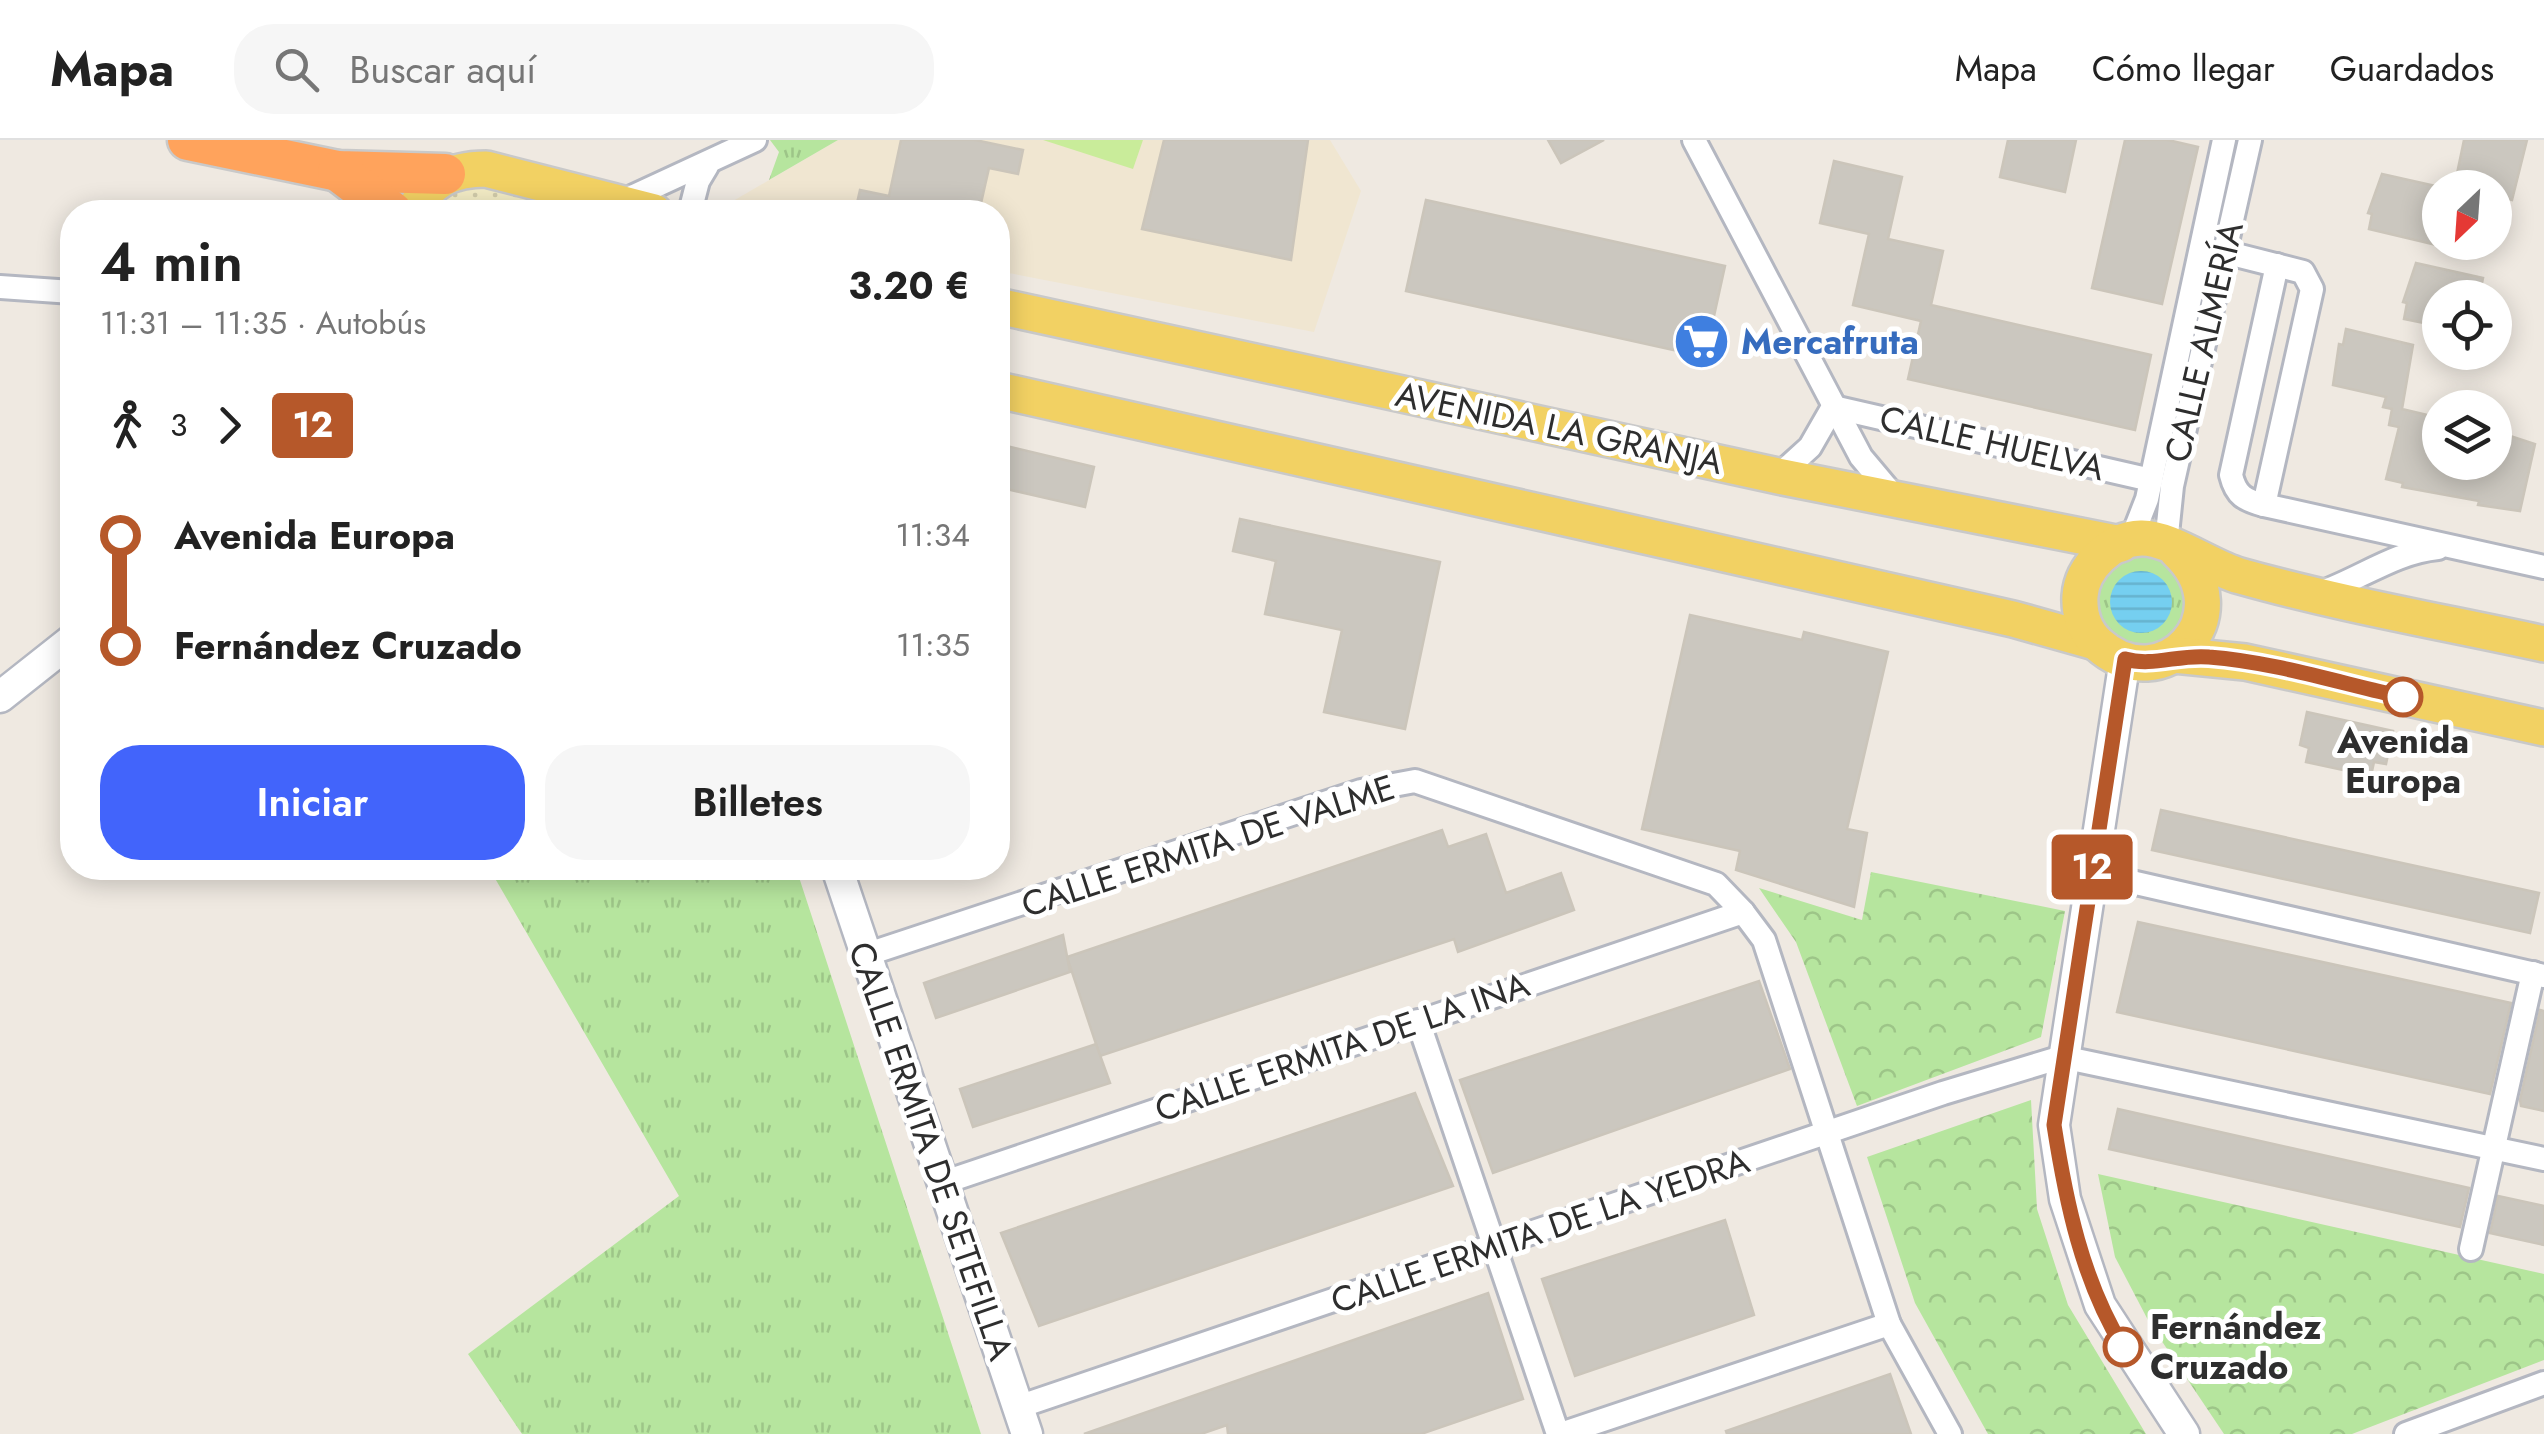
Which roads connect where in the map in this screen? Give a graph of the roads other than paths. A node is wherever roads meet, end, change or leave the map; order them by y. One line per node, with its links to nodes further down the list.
1 (188, 140): 7 (highway)
2 (755, 140): 6 (street)
3 (1694, 140): 20 (street)
4 (2224, 140): 22 (street, CALLE ALMERÍA)
5 (2250, 140): 14 (street, CALLE ALMERÍA)
6 (707, 166): 12 (street); 13 (street)
7 (338, 171): 8 (highway); 9 (highway)
8 (445, 174): 10 (main road); 11 (main road)
9 (376, 200)
10 (421, 200)
11 (609, 200)
12 (646, 200)
13 (694, 200)
14 (2224, 252): 15 (street); 27 (street, CALLE ALMERÍA)
15 (2277, 265): 24 (street); 24 (street)
16 (0, 287): 17 (street)
17 (60, 291)
18 (1010, 309): 21 (main road, AVENIDA LA GRANJA)
19 (1010, 393): 32 (main road)
20 (1832, 407): 21 (street); 22 (street, CALLE HUELVA); 23 (street)
21 (1778, 476): 23 (main road, AVENIDA LA GRANJA)
22 (2152, 480): 25 (street, CALLE ALMERÍA)
23 (1898, 500): 25 (main road, AVENIDA LA GRANJA)
24 (2264, 505): 26 (street)
25 (2126, 542): 27 (main road, AVENIDA LA GRANJA); 32 (main road)
26 (2452, 547): 28 (street); 29 (street)
27 (2172, 548): 29 (main road, AVENIDA LA GRANJA); 33 (main road)
28 (2544, 567)
29 (2317, 594): 30 (main road, AVENIDA LA GRANJA)
30 (2544, 644)
31 (60, 649): 34 (street)
32 (2110, 650): 33 (main road); 36 (street)
33 (2174, 654): 35 (main road)
34 (0, 696)
35 (2544, 728)
36 (2092, 873): 40 (street); 42 (street)
37 (840, 880): 39 (street, CALLE ERMITA DE SETEFILLA)
38 (1743, 912): 39 (street, CALLE ERMITA DE VALME); 41 (street, CALLE ERMITA DE LA INA); 43 (street, CALLE ERMITA DE VALME)
39 (865, 955): 46 (street, CALLE ERMITA DE SETEFILLA)
40 (2538, 975): 44 (street)
41 (1418, 1022): 46 (street, CALLE ERMITA DE LA INA); 47 (street)
42 (2062, 1057): 43 (street, CALLE ERMITA DE LA YEDRA); 44 (street); 54 (street)
43 (1829, 1133): 47 (street, CALLE ERMITA DE LA YEDRA); 49 (street, CALLE ERMITA DE VALME)
44 (2494, 1147): 45 (street); 48 (street)
45 (2544, 1158)
46 (942, 1183): 51 (street, CALLE ERMITA DE SETEFILLA)
47 (1494, 1247): 51 (street, CALLE ERMITA DE LA YEDRA); 52 (street)
48 (2471, 1249)
49 (1888, 1324): 52 (street); 53 (street, CALLE ERMITA DE VALME)
50 (2544, 1383): 55 (street)
51 (1022, 1421)
52 (1559, 1434)
53 (1950, 1434)
54 (2184, 1434)
55 (2406, 1434)

